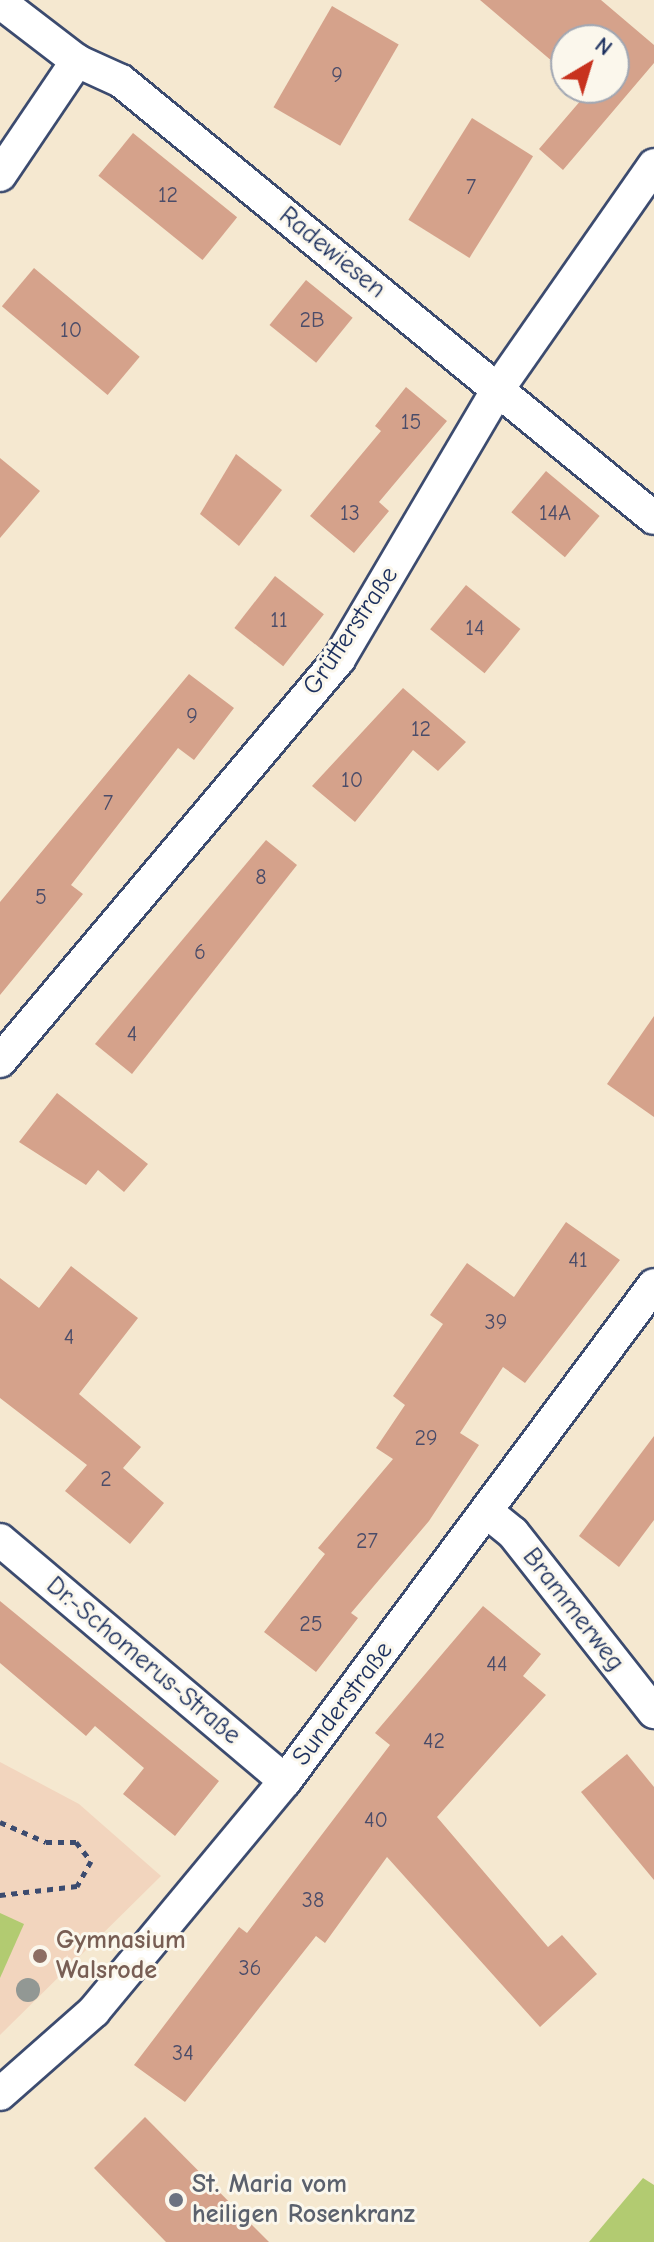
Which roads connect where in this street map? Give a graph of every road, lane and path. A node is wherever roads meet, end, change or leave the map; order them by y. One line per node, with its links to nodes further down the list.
1 (0, 2): 2 (street, Radewiesen)
2 (77, 61): 4 (street); 5 (street, Radewiesen)
3 (654, 165): 5 (street, Grütterstraße)
4 (0, 175)
5 (498, 389): 6 (street, Radewiesen); 7 (street, Grütterstraße)
6 (654, 518)
7 (0, 1061)
8 (654, 1285): 9 (street, Sunderstraße)
9 (487, 1512): 11 (street, Brammerweg); 12 (street, Sunderstraße)
10 (0, 1540): 12 (street, Dr.-Schomerus-Straße)
11 (654, 1712)
12 (285, 1781): 15 (street, Sunderstraße)
13 (0, 1822): 14 (path)
14 (0, 1895)
15 (0, 2094)

